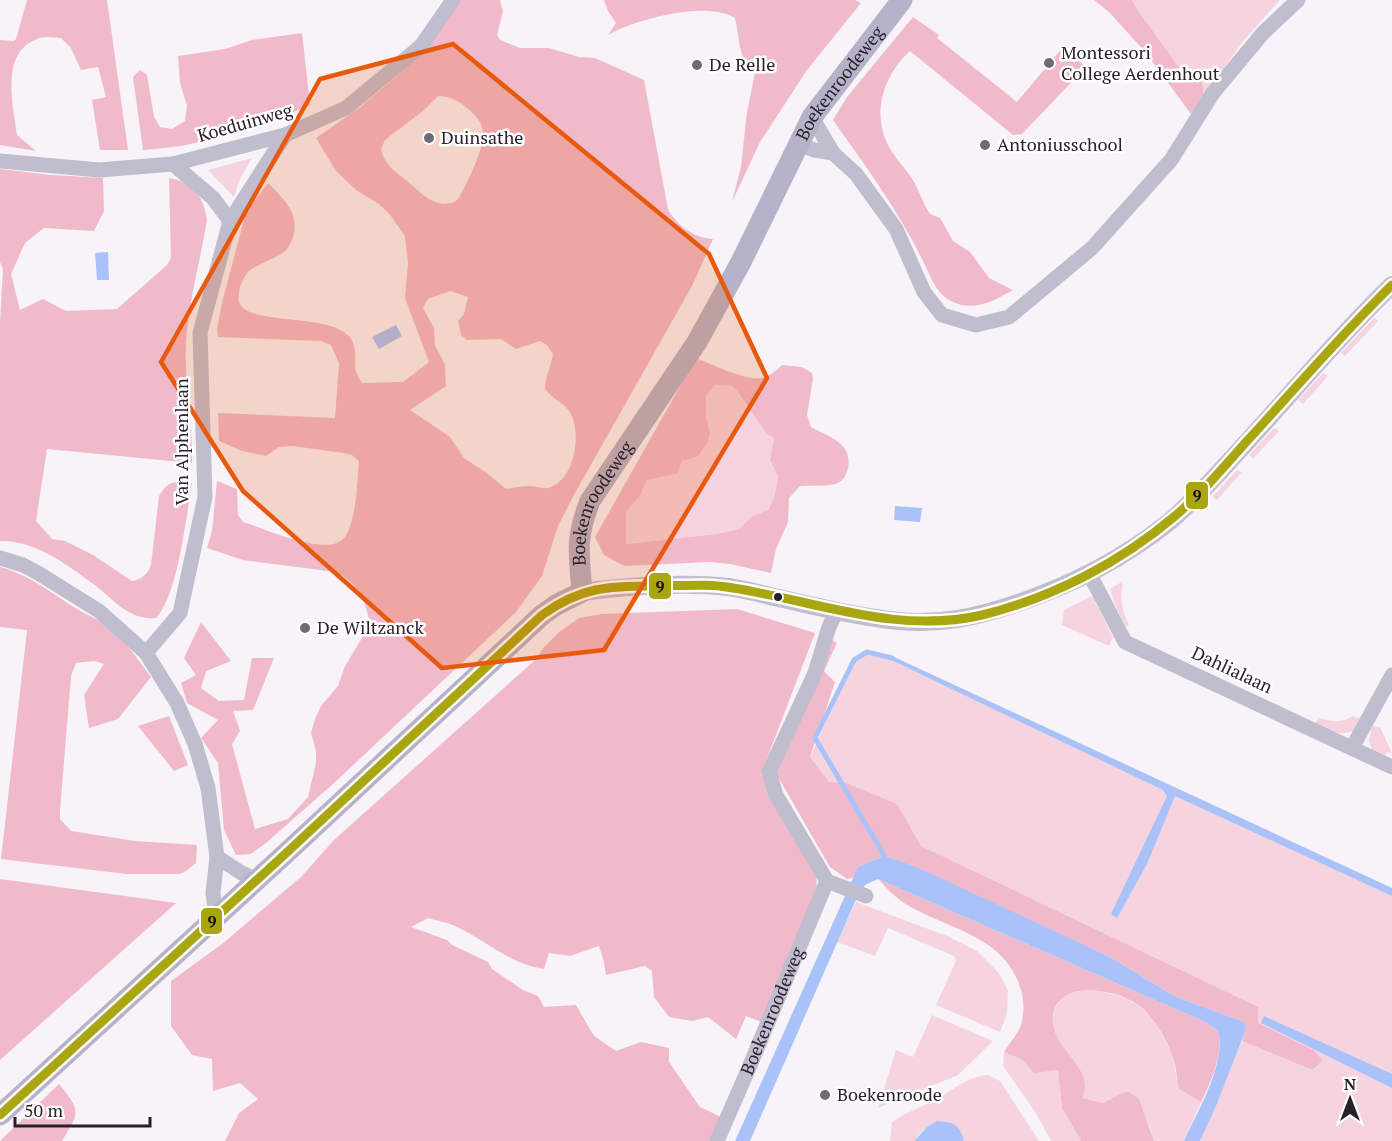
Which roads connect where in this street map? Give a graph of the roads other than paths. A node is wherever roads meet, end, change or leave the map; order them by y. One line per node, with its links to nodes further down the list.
1 (453, 0): 5 (street, Koeduinweg)
2 (902, 0): 4 (main road, Boekenroodeweg)
3 (1298, 0): 7 (street)
4 (812, 117): 6 (main road, Boekenroodeweg); 7 (street)
5 (285, 135): 9 (street, Koeduinweg); 10 (street, Van Alphenlaan)
6 (799, 144): 7 (street); 14 (main road, Boekenroodeweg)
7 (833, 153)
8 (0, 160): 9 (street, Koeduinweg)
9 (173, 164): 10 (street)
10 (230, 220): 16 (street, Van Alphenlaan)
11 (1392, 285): 13 (street)
12 (0, 558): 16 (street)
13 (1089, 573): 15 (street); 18 (street, Dahlialaan)
14 (582, 592): 15 (street); 21 (main road, Boekenroodeweg)
15 (837, 610): 22 (street)
16 (146, 653): 20 (street)
17 (1392, 675): 18 (street)
18 (1352, 748): 19 (street, Dahlialaan)
19 (1392, 767)
20 (217, 857): 21 (street); 24 (street)
21 (256, 880): 24 (main road, Boekenroodeweg)
22 (827, 881): 23 (street); 26 (street, Boekenroodeweg)
23 (866, 896)
24 (216, 916): 25 (main road, Boekenroodeweg)
25 (0, 1115)
26 (717, 1141)

